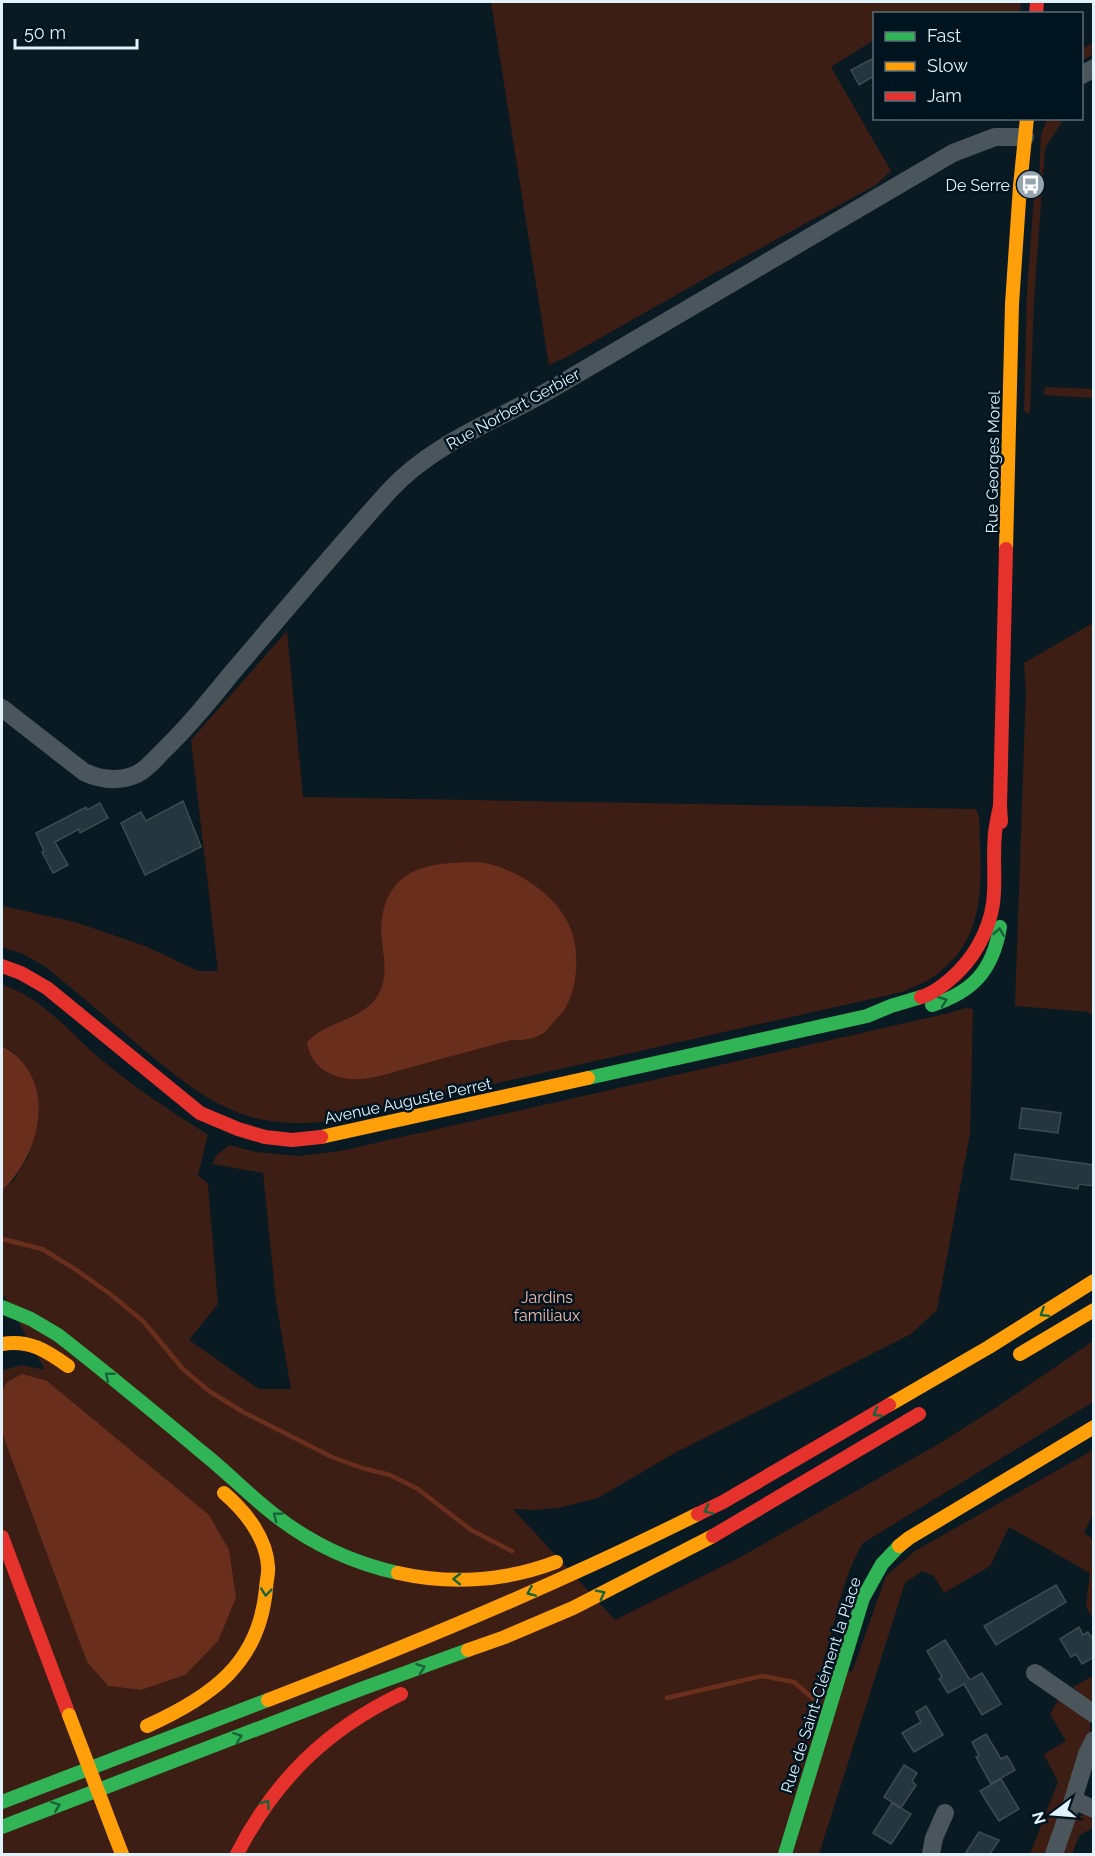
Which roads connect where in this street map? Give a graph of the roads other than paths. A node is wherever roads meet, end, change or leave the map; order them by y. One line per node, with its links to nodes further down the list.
1 (1027, 120): 2 (main road, Rue Georges Morel)
2 (1025, 138): 3 (street, Rue Norbert Gerbier); 4 (main road, Rue Georges Morel)
3 (2, 708)
4 (1000, 806): 6 (main road, Rue Georges Morel); 7 (main road, Rue Georges Morel, one-way to 4)
5 (2, 966): 8 (main road, Avenue Auguste Perret)
6 (963, 967): 8 (main road, Avenue Auguste Perret)
7 (974, 984): 8 (main road, Avenue Auguste Perret, one-way to 7)
8 (867, 1016)
9 (1094, 1281): 18 (main road, one-way to 18)
10 (2, 1307): 21 (main road, one-way to 10)
11 (1094, 1310): 13 (main road)
12 (2, 1344): 14 (main road)
13 (1013, 1358)
14 (81, 1376)
15 (933, 1406): 22 (main road, one-way to 15)
16 (1094, 1427): 40 (main road, Rue de Saint-Clément la Place)
17 (214, 1485): 27 (main road, one-way to 27)
18 (675, 1526): 19 (main road); 34 (main road, one-way to 34)
19 (629, 1532)
20 (3, 1543): 38 (main road, bridge)
21 (568, 1558)
22 (505, 1637): 24 (main road); 37 (main road, one-way to 22)
23 (1035, 1673): 26 (street)
24 (438, 1676)
25 (418, 1686): 39 (main road, one-way to 25)
26 (1094, 1714)
27 (133, 1732)
28 (1094, 1740): 33 (street)
29 (92, 1751): 30 (main road)
30 (72, 1759)
31 (22, 1780): 32 (main road)
32 (2, 1790)
33 (1073, 1800): 35 (street); 42 (street)
34 (2, 1802)
35 (1094, 1809)
36 (945, 1813): 41 (street)
37 (2, 1827)
38 (122, 1854)
39 (237, 1854)
40 (785, 1854)
41 (932, 1854)
42 (1054, 1854)

